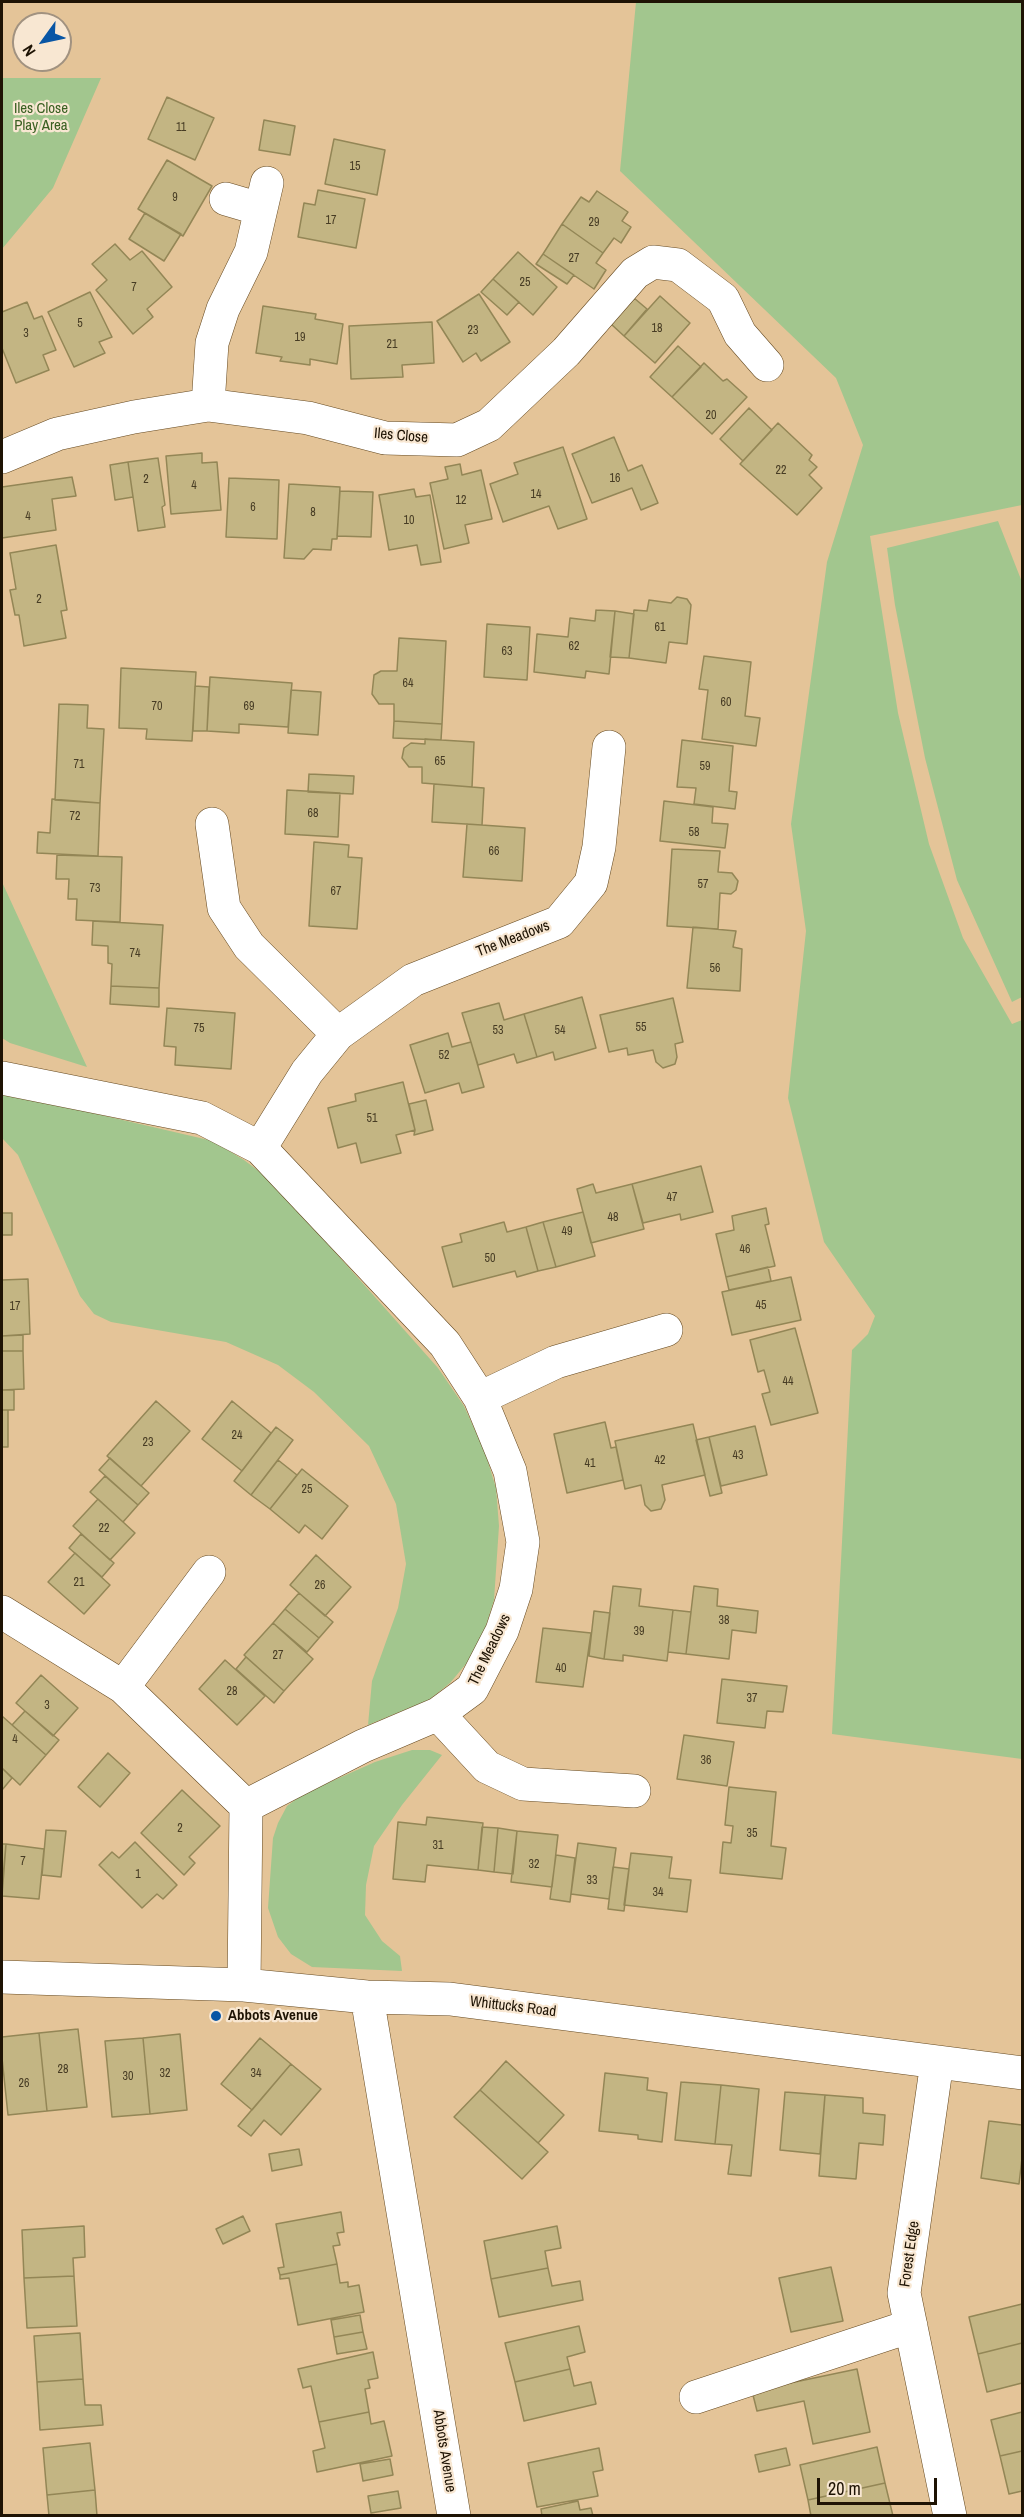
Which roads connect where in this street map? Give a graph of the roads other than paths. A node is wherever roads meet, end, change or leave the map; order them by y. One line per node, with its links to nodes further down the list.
1 (226, 199): 3 (street)
2 (767, 365): 3 (street, Iles Close)
3 (208, 405): 4 (street, Iles Close)
4 (2, 458)
5 (609, 747): 7 (street, The Meadows)
6 (212, 824): 7 (street)
7 (338, 1034): 9 (street, The Meadows)
8 (2, 1078): 9 (street, The Meadows)
9 (260, 1148): 11 (street, The Meadows)
10 (666, 1330): 11 (street)
11 (480, 1398): 15 (street, The Meadows)
12 (209, 1572): 14 (street)
13 (2, 1612): 14 (street)
14 (123, 1687): 17 (street)
15 (438, 1713): 16 (street); 17 (street, The Meadows)
16 (634, 1791)
17 (246, 1806): 19 (street)
18 (2, 1977): 19 (street, Whittucks Road)
19 (244, 1984): 20 (street, Whittucks Road)
20 (368, 1997): 21 (street, Whittucks Road); 25 (street, Abbots Avenue)
21 (937, 2062): 22 (street, Whittucks Road); 23 (street, Forest Edge)
22 (1023, 2073)
23 (911, 2326): 24 (street); 26 (street, Forest Edge)
24 (696, 2397)
25 (454, 2516)
26 (950, 2516)

